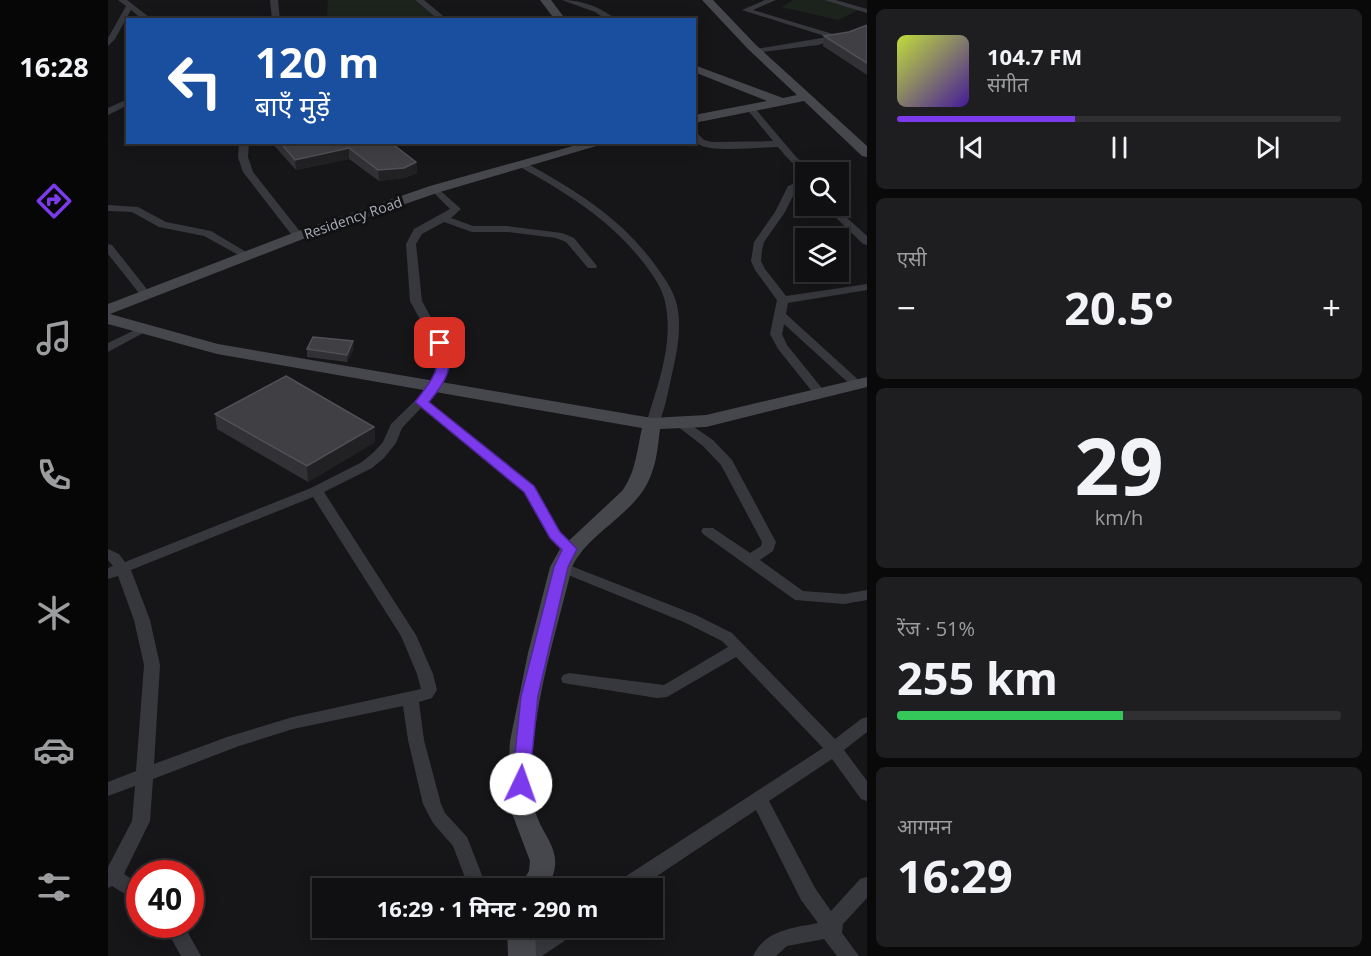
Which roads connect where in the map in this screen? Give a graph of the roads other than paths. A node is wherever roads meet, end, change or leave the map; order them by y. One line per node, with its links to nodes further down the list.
1 (122, 0): 9 (street)
2 (274, 0): 12 (street)
3 (419, 0): 13 (street)
4 (566, 0): 16 (street)
5 (707, 0): 20 (street)
6 (772, 0): 18 (street)
7 (828, 0): 10 (street)
8 (548, 3): 14 (street); 15 (street)
9 (130, 6): 11 (street); 19 (street)
10 (867, 11)
11 (146, 18)
12 (276, 18)
13 (442, 18)
14 (559, 18)
15 (567, 18)
16 (610, 18)
17 (867, 28): 18 (street)
18 (838, 38): 20 (street)
19 (108, 44)
20 (756, 51): 22 (street)
21 (696, 69): 23 (street)
22 (807, 97): 23 (street); 32 (street)
23 (779, 101): 25 (street)
24 (126, 102): 26 (street)
25 (750, 108): 27 (street); 31 (street)
26 (108, 112)
27 (696, 119)
28 (696, 136): 31 (street)
29 (244, 144): 41 (street)
30 (598, 144): 34 (street, Residency Road)
31 (781, 144): 33 (street)
32 (867, 153)
33 (797, 162)
34 (523, 165): 36 (street, Residency Road); 59 (street)
35 (795, 185): 48 (street)
36 (435, 189): 40 (street); 41 (street, Residency Road)
37 (108, 195): 38 (street)
38 (112, 207): 44 (street)
39 (840, 216): 42 (street)
40 (444, 219): 45 (street); 55 (street)
41 (298, 237): 44 (street, Residency Road)
42 (867, 242)
43 (108, 247): 47 (street)
44 (248, 256): 47 (street, Residency Road)
45 (592, 266)
46 (867, 287): 48 (street)
47 (146, 295): 49 (street, Residency Road)
48 (783, 300): 50 (street)
49 (108, 310)
50 (780, 315): 54 (street); 56 (street)
51 (108, 319): 52 (street)
52 (141, 330): 53 (street); 55 (street)
53 (108, 348)
54 (862, 383): 56 (street)
55 (435, 387): 57 (street); 59 (street)
56 (819, 392): 58 (street)
57 (422, 402): 60 (street); 63 (street)
58 (682, 423): 59 (street); 64 (street)
59 (652, 424): 63 (street)
60 (316, 491): 65 (street); 69 (street)
61 (708, 531): 64 (street)
62 (108, 554): 65 (street)
63 (566, 558): 67 (street); 78 (street)
64 (750, 560): 66 (street)
65 (115, 572): 72 (street)
66 (867, 595)
67 (737, 649): 68 (street); 71 (street)
68 (569, 680)
69 (410, 699): 72 (street); 77 (street)
70 (867, 723): 71 (street)
71 (834, 749): 74 (street); 75 (street)
72 (145, 776): 73 (street); 76 (street)
73 (108, 789)
74 (867, 794)
75 (759, 799): 79 (street); 82 (street)
76 (110, 878): 81 (street)
77 (474, 878)
78 (539, 878)
79 (639, 878)
80 (867, 885): 82 (street)
81 (126, 887)
82 (833, 929): 88 (street); 89 (street)
83 (180, 938): 86 (street)
84 (522, 938): 87 (street)
85 (552, 938): 87 (street)
86 (190, 956)
87 (524, 956)
88 (763, 956)
89 (849, 956)

